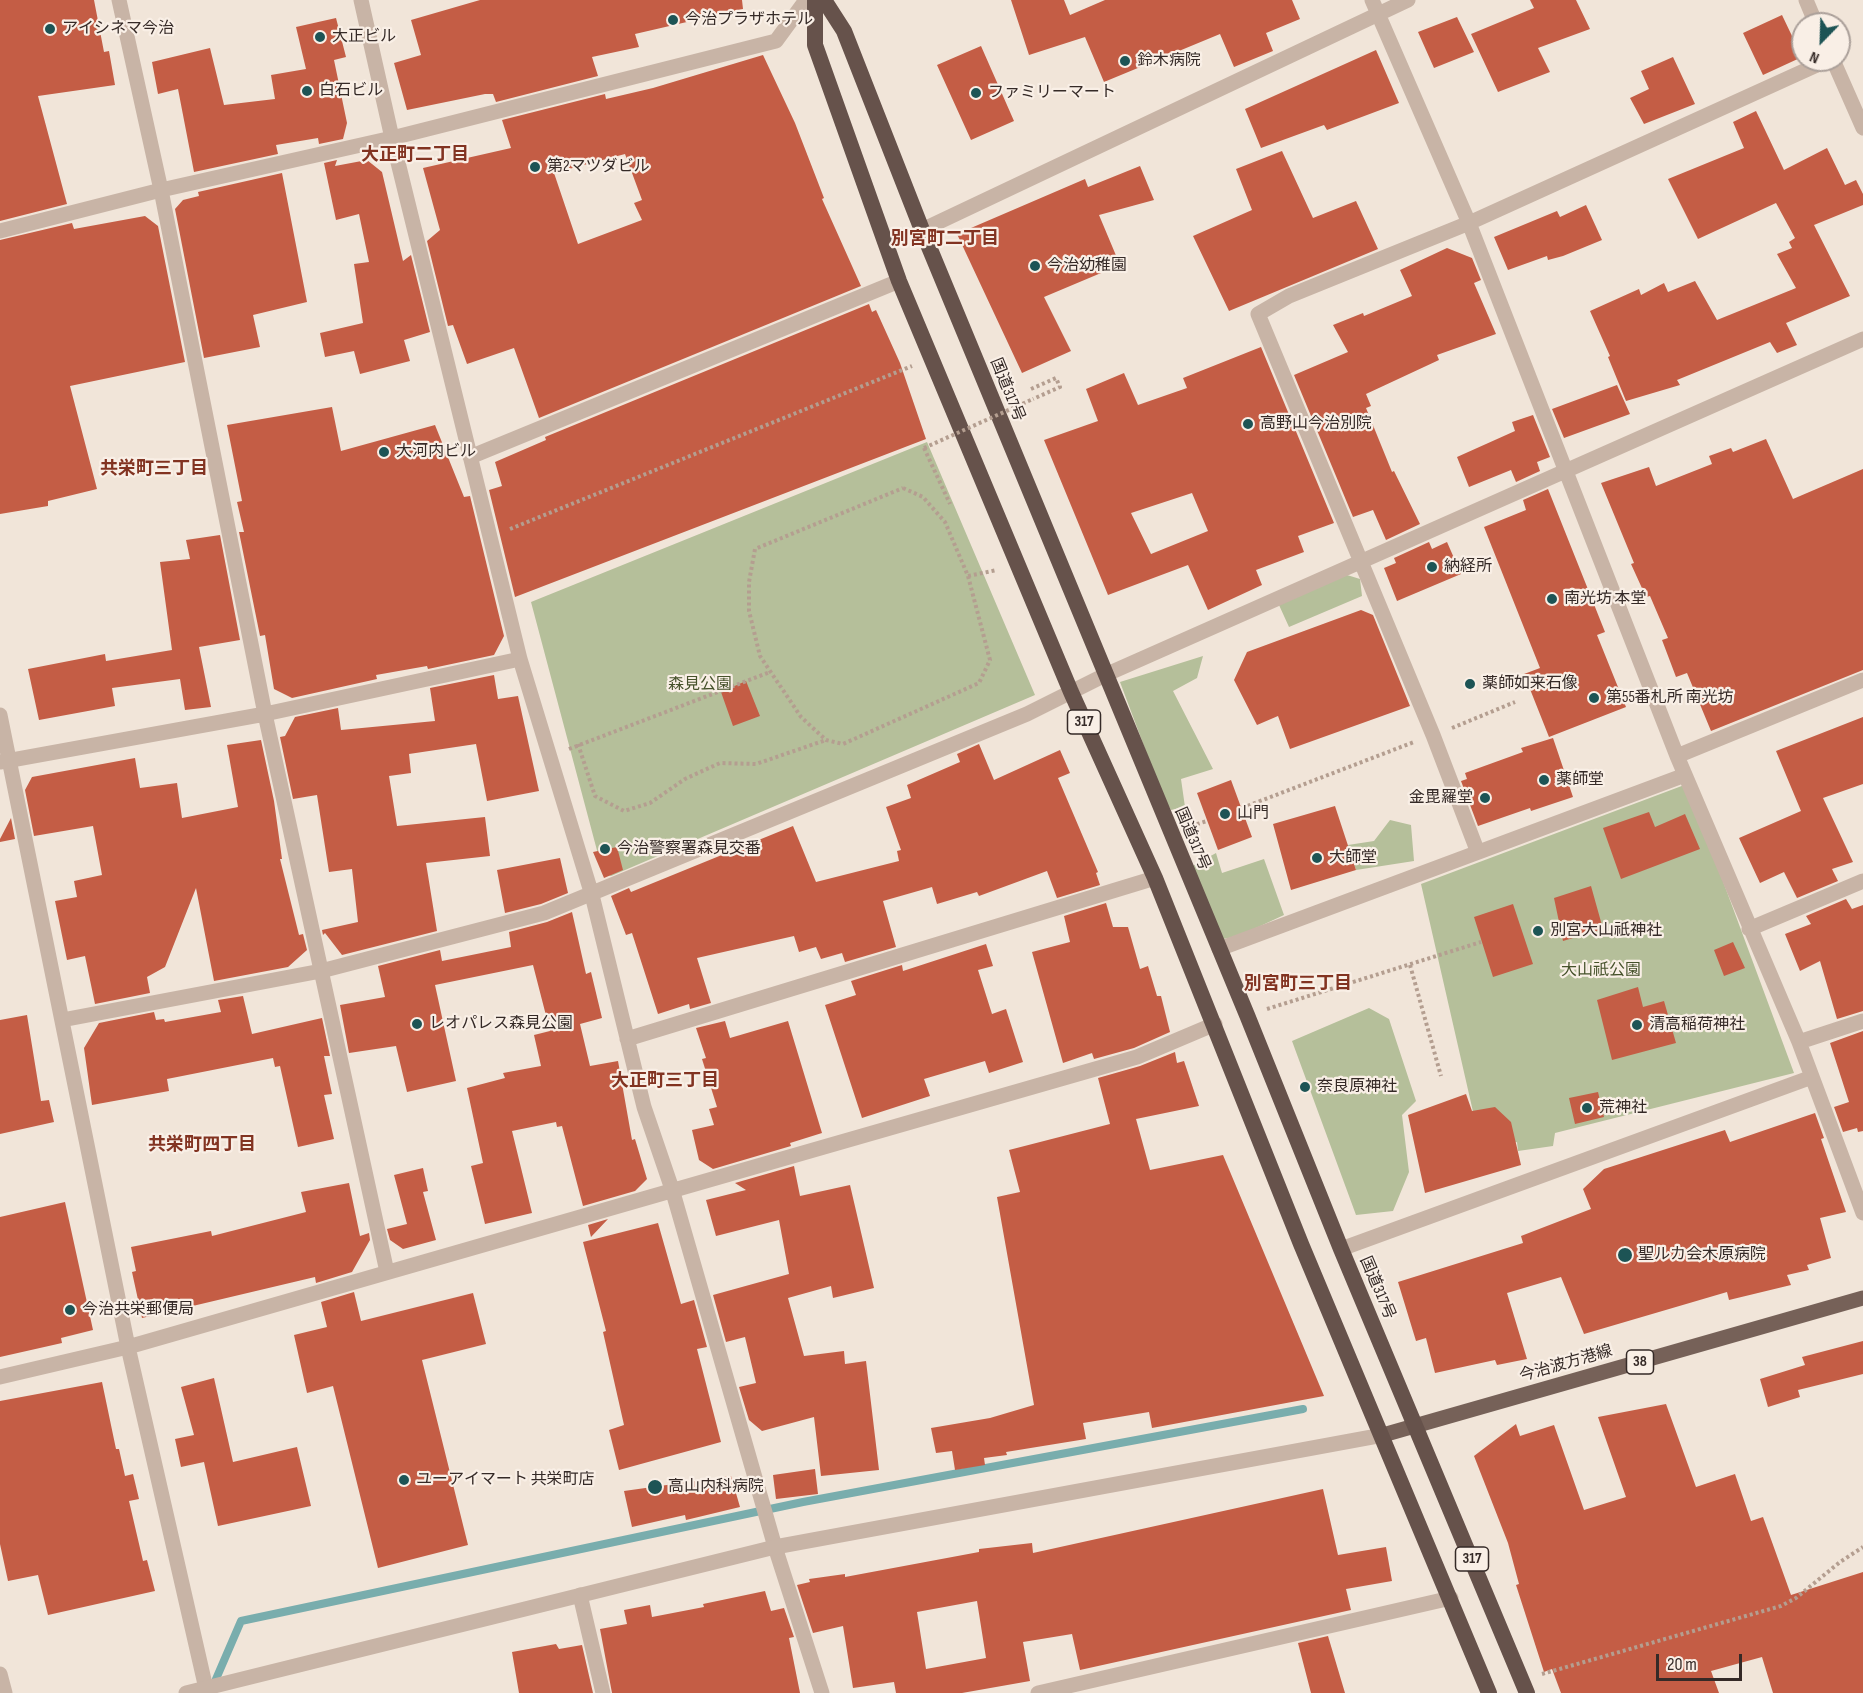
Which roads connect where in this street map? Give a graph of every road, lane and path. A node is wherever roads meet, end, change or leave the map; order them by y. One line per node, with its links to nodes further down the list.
1 (119, 0): 12 (street)
2 (361, 0): 11 (street)
3 (806, 0): 11 (street)
4 (815, 0): 16 (highway, 317)
5 (824, 0): 14 (highway, 国道317号 / 317)
6 (1408, 0): 7 (street)
7 (1374, 7): 13 (street); 14 (street)
8 (1802, 72): 13 (street)
9 (1838, 72): 10 (street)
10 (1863, 128)
11 (392, 138): 12 (street); 20 (street)
12 (161, 190): 15 (street); 33 (street)
13 (1469, 223): 21 (street); 24 (street)
14 (922, 230): 29 (highway, 国道317号 / 317)
15 (0, 231)
16 (898, 281): 18 (highway, 317); 20 (street)
17 (1863, 339): 21 (street)
18 (932, 358): 23 (path); 31 (highway, 317)
19 (1031, 389): 22 (path, bridge)
20 (470, 457): 23 (street)
21 (1567, 471): 24 (street); 39 (street)
22 (950, 504)
23 (490, 537): 27 (street)
24 (1360, 564): 29 (street); 35 (street)
25 (1000, 569): 26 (path)
26 (968, 576): 28 (path); 36 (path)
27 (520, 659): 33 (street); 38 (street)
28 (770, 672): 36 (path); 37 (path)
29 (1105, 675): 31 (street); 49 (highway, 国道317号 / 317)
30 (1863, 680): 39 (street)
31 (1071, 692): 44 (highway, 317); 46 (street)
32 (1515, 702): 35 (path)
33 (265, 714): 40 (street); 51 (street)
34 (0, 715): 40 (street)
35 (1433, 735): 42 (path); 43 (street)
36 (826, 740): 37 (path)
37 (578, 744): 38 (path)
38 (550, 756): 46 (street)
39 (1677, 756): 41 (street)
40 (5, 761): 53 (street)
41 (1685, 775): 43 (street); 47 (street)
42 (1242, 808)
43 (1477, 850): 49 (street)
44 (1155, 878): 55 (highway, 317); 56 (street)
45 (1863, 881): 47 (street)
46 (592, 895): 51 (street); 56 (street)
47 (1749, 928): 57 (street)
48 (1481, 942): 50 (path)
49 (1219, 949): 52 (highway, 国道317号 / 317)
50 (1410, 965): 52 (path); 58 (path)
51 (321, 971): 53 (street); 63 (street)
52 (1247, 1015): 62 (highway, 国道317号 / 317)
53 (62, 1020): 65 (street)
54 (1863, 1021): 57 (street)
55 (1215, 1024): 60 (street); 68 (highway, 317)
56 (627, 1039): 60 (street)
57 (1798, 1042): 59 (street)
58 (1441, 1076)
59 (1812, 1077): 61 (street); 62 (street)
60 (672, 1189): 63 (street); 69 (street)
61 (1863, 1213)
62 (1341, 1249): 67 (highway, 国道317号 / 317)
63 (387, 1272): 65 (street)
64 (1863, 1298): 67 (main road, 今治波方港線 / 38)
65 (128, 1347): 66 (street); 75 (street)
66 (0, 1377)
67 (1416, 1426): 68 (main road, 今治波方港線 / 38); 74 (highway, 国道317号 / 317)
68 (1383, 1435): 69 (street); 72 (highway, 317)
69 (776, 1547): 71 (street); 79 (street)
70 (1863, 1547): 74 (path)
71 (580, 1595): 75 (street); 78 (street)
72 (1452, 1598): 80 (street); 81 (highway, 317)
73 (0, 1674): 76 (street)
74 (1525, 1687)
75 (207, 1691): 77 (street)
76 (5, 1693)
77 (186, 1693)
78 (603, 1693)
79 (822, 1693)
80 (1038, 1693)
81 (1489, 1693)

